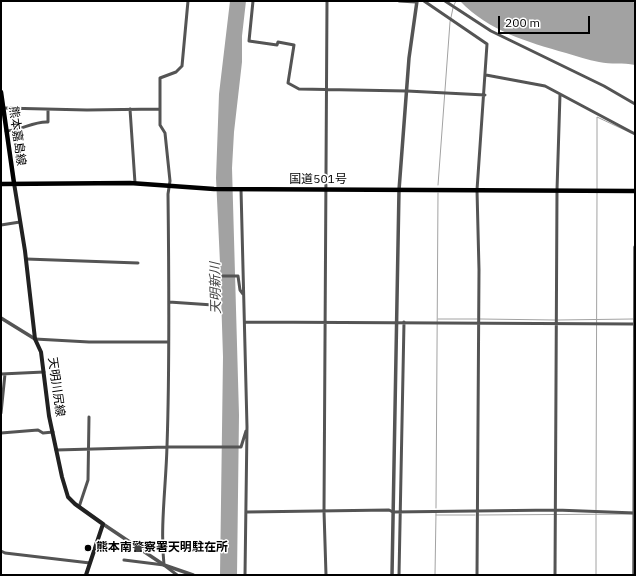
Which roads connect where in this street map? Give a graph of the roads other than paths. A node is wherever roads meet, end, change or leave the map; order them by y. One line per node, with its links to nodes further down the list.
1 (188, 1): 17 (street)
2 (253, 1): 9 (street)
3 (327, 1): 9 (street)
4 (399, 1): 5 (street)
5 (416, 1): 10 (street)
6 (424, 1): 8 (street)
7 (445, 1): 14 (street)
8 (486, 75): 12 (street); 13 (street)
9 (326, 90): 10 (street); 27 (street)
10 (407, 91): 13 (street); 28 (street)
11 (1, 92): 15 (main road, 熊本嘉島線)
12 (560, 94): 21 (street); 30 (street)
13 (485, 95): 29 (street)
14 (635, 104)
15 (3, 108): 18 (street); 19 (main road, 熊本嘉島線)
16 (130, 109): 17 (street); 18 (street); 23 (street)
17 (159, 109): 25 (street)
18 (48, 110): 20 (street)
19 (3, 121): 20 (main road, 熊本嘉島線)
20 (6, 131): 22 (main road, 熊本嘉島線)
21 (635, 134)
22 (14, 183): 23 (main road, 国道501号); 24 (main road, 国道501号); 32 (main road, 天明川尻線)
23 (135, 183): 25 (main road, 国道501号)
24 (1, 184)
25 (169, 187): 26 (main road, 国道501号); 38 (street)
26 (239, 189): 27 (main road, 国道501号); 37 (street)
27 (326, 190): 28 (main road, 国道501号); 42 (street)
28 (399, 190): 29 (main road, 国道501号); 45 (street)
29 (477, 190): 30 (main road, 国道501号); 44 (street)
30 (557, 190): 31 (main road, 国道501号); 46 (street)
31 (635, 191)
32 (20, 222): 33 (street); 35 (main road, 天明川尻線)
33 (1, 225)
34 (635, 247): 40 (street)
35 (26, 259): 36 (street); 48 (main road, 天明川尻線)
36 (138, 263)
37 (243, 294): 38 (street); 41 (street)
38 (170, 302): 49 (street)
39 (1, 318): 48 (street)
40 (635, 318): 47 (street)
41 (245, 322): 42 (street); 55 (street)
42 (326, 322): 45 (street); 66 (street)
43 (404, 322): 44 (street); 45 (street); 64 (street)
44 (478, 322): 46 (street); 62 (street)
45 (396, 323): 67 (street)
46 (557, 323): 47 (street); 63 (street)
47 (635, 324): 68 (street)
48 (35, 339): 49 (street); 50 (main road, 天明川尻線)
49 (168, 342): 58 (street)
50 (44, 372): 52 (street); 56 (main road, 天明川尻線)
51 (1, 374): 52 (street)
52 (5, 374): 53 (street)
53 (1, 413)
54 (89, 417): 59 (street)
55 (247, 427): 58 (street); 65 (street)
56 (53, 432): 57 (street); 60 (main road, 天明川尻線)
57 (1, 433)
58 (167, 447): 59 (street); 73 (street)
59 (88, 449): 60 (street); 61 (street)
60 (56, 450): 61 (main road, 天明川尻線)
61 (79, 508): 69 (main road, 天明川尻線)
62 (477, 510): 63 (street); 64 (street); 81 (street)
63 (556, 510): 68 (street); 82 (street)
64 (400, 511): 67 (street); 80 (street)
65 (247, 512): 66 (street); 77 (street)
66 (324, 512): 67 (street); 78 (street)
67 (393, 512): 79 (street)
68 (634, 513): 83 (street)
69 (103, 524): 72 (main road); 73 (street)
70 (1, 551): 72 (street)
71 (124, 560): 73 (street)
72 (90, 563): 74 (main road)
73 (164, 565): 75 (street); 76 (street)
74 (86, 575)
75 (176, 575)
76 (193, 575)
77 (245, 575)
78 (326, 575)
79 (392, 575)
80 (399, 575)
81 (477, 575)
82 (555, 575)
83 (634, 575)

